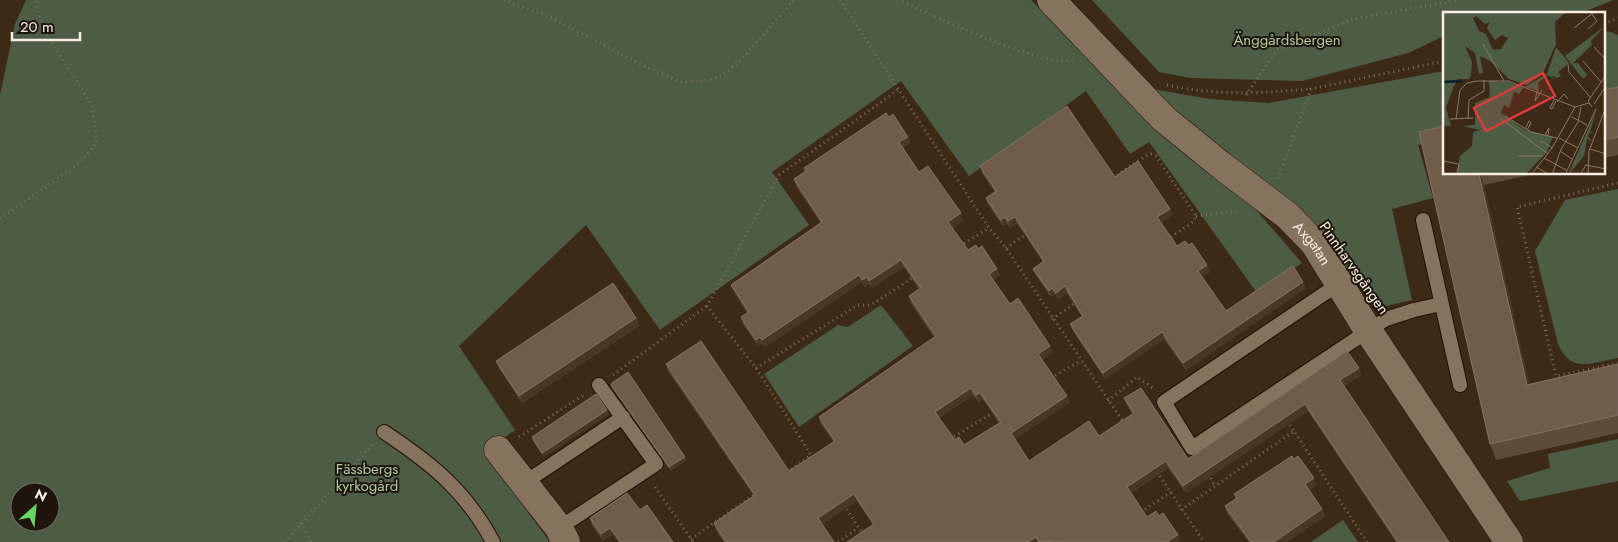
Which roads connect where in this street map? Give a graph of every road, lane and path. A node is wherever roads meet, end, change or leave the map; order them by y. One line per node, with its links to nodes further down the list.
1 (37, 0): 18 (path)
2 (504, 0): 3 (path)
3 (794, 0)
4 (840, 0): 12 (path)
5 (898, 0): 8 (path)
6 (1051, 0): 8 (street, Axgatan)
7 (1460, 0): 13 (path)
8 (1106, 59): 16 (street, Axgatan)
9 (1443, 61): 11 (path)
10 (1159, 83): 13 (path)
11 (1311, 89): 13 (path); 16 (path)
12 (898, 90): 20 (path); 33 (path)
13 (1246, 95)
14 (1105, 182): 17 (path)
15 (1618, 183): 32 (path)
16 (1271, 192): 17 (path); 26 (street, Axgatan)
17 (1196, 216): 22 (path)
18 (0, 219)
19 (1422, 220): 28 (lane)
20 (989, 228): 23 (path); 24 (path)
21 (1030, 232): 23 (path)
22 (1162, 243)
23 (1006, 248): 29 (path)
24 (956, 249)
25 (917, 275): 33 (path)
26 (1340, 283): 30 (street, Axgatan); 39 (lane)
27 (1084, 298): 29 (path)
28 (1441, 304): 30 (lane); 36 (lane)
29 (1052, 319): 31 (path)
30 (1369, 332): 37 (lane); 71 (street, Axgatan)
31 (1080, 360): 34 (path); 38 (path)
32 (1618, 363)
33 (756, 368): 48 (path)
34 (1047, 381)
35 (599, 385): 41 (lane)
36 (1460, 385)
37 (1272, 396): 44 (path); 46 (lane)
38 (1108, 401): 39 (path); 42 (path)
39 (1164, 402): 46 (lane)
40 (1004, 406): 45 (path)
41 (623, 417): 51 (lane); 53 (lane)
42 (1129, 431)
43 (384, 432): 60 (path); 66 (lane)
44 (1294, 432): 54 (path); 70 (path)
45 (945, 442)
46 (1192, 448): 54 (path)
47 (498, 450): 53 (street)
48 (811, 455): 49 (path); 52 (path)
49 (816, 463)
50 (1155, 469): 56 (path)
51 (645, 471): 62 (lane); 63 (path)
52 (779, 477)
53 (524, 483): 62 (street)
54 (1214, 486): 58 (path)
55 (763, 488): 63 (path)
56 (1171, 492): 58 (path); 59 (path)
57 (851, 498): 61 (path)
58 (1181, 510): 69 (path)
59 (1138, 514)
60 (301, 524): 64 (path); 65 (path)
61 (858, 528): 67 (path); 68 (path)
62 (562, 535)
63 (692, 540)
64 (285, 542)
65 (311, 542)
66 (494, 542)
67 (838, 542)
68 (868, 542)
69 (1204, 542)
70 (1368, 542)
71 (1509, 542)

